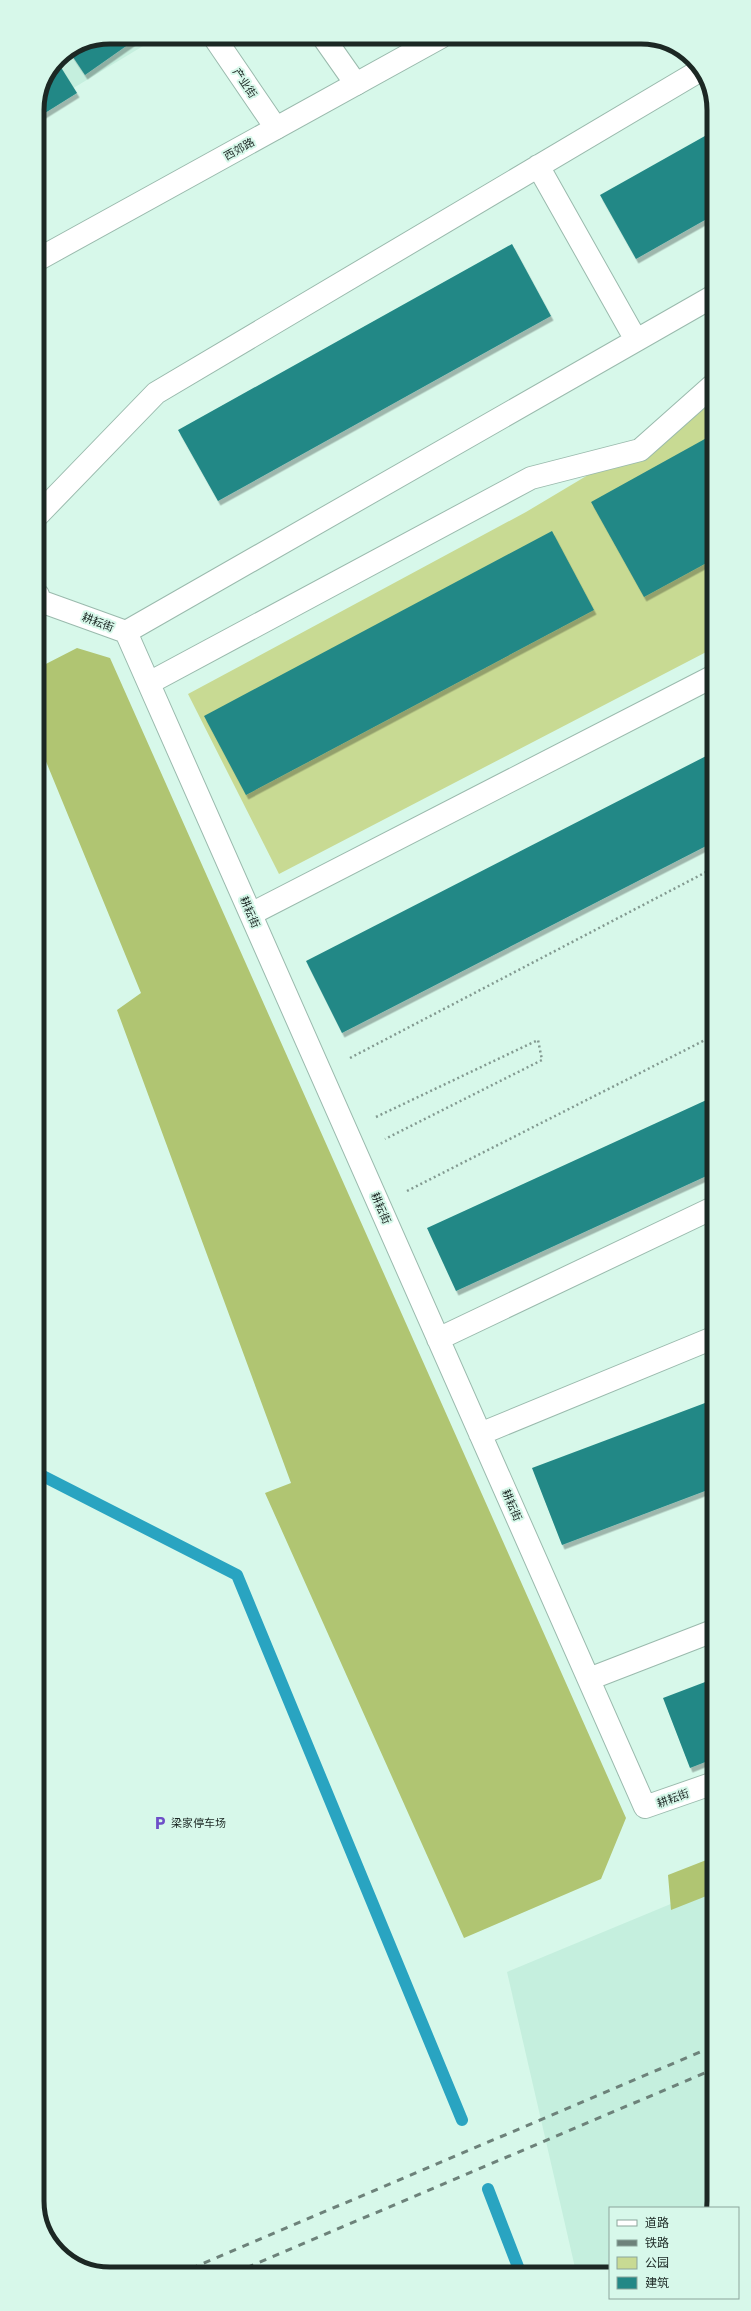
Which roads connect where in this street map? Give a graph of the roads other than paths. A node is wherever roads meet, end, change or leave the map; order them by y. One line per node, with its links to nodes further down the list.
1 (219, 44): 6 (street, 产业街)
2 (328, 44): 5 (street)
3 (428, 44): 5 (street, 西郊路)
4 (696, 73): 7 (street)
5 (356, 84): 6 (street, 西郊路)
6 (276, 128): 8 (street, 西郊路)
7 (538, 166): 10 (street); 12 (street)
8 (44, 256)
9 (707, 300): 10 (street)
10 (636, 340): 14 (street)
11 (707, 390): 16 (street)
12 (44, 510)
13 (44, 601): 14 (street, 耕耘街)
14 (126, 632): 16 (street, 耕耘街)
15 (707, 680): 17 (street)
16 (149, 683): 17 (street, 耕耘街)
17 (251, 914): 19 (street, 耕耘街)
18 (707, 1211): 19 (street)
19 (438, 1339): 21 (street, 耕耘街)
20 (707, 1340): 21 (street)
21 (480, 1434): 23 (street, 耕耘街)
22 (707, 1633): 23 (street)
23 (589, 1679): 24 (street, 耕耘街)
24 (707, 1785)

